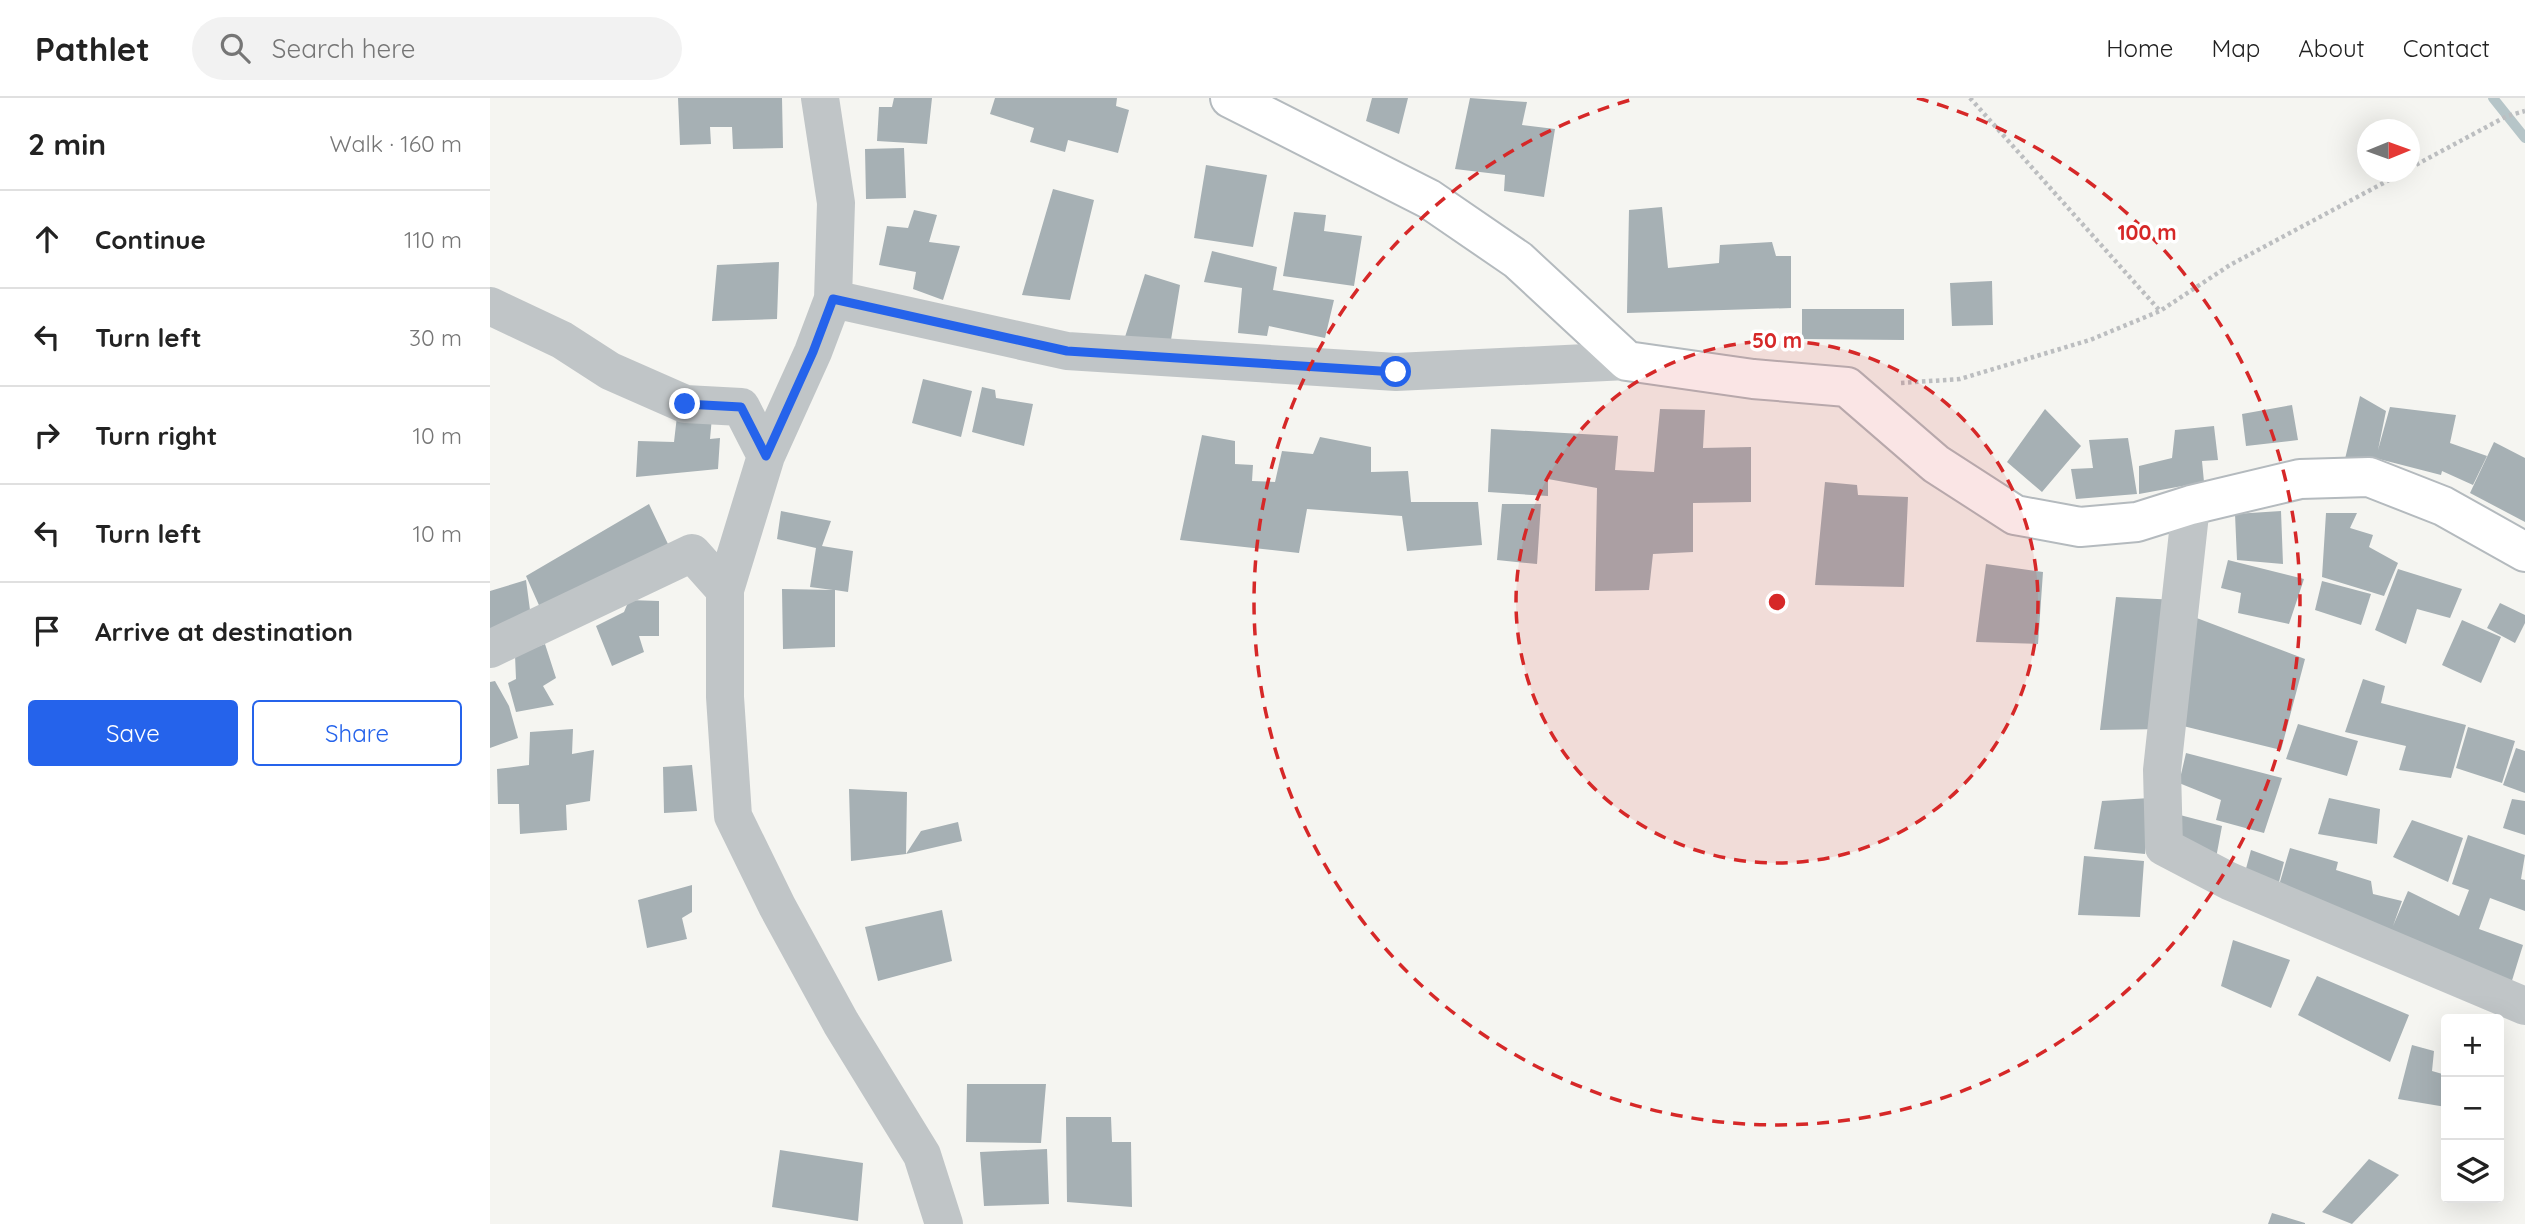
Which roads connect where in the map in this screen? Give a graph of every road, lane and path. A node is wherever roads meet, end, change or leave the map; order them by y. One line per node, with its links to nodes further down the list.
1 (820, 98): 7 (street)
2 (1230, 98): 10 (street)
3 (1970, 98): 9 (path)
4 (2525, 111): 5 (path)
5 (2420, 163)
6 (2385, 182): 9 (path)
7 (833, 299): 10 (street); 12 (street)
8 (490, 306): 12 (street)
9 (2160, 311): 11 (path)
10 (1627, 360): 11 (street)
11 (1847, 387): 13 (street)
12 (766, 456): 15 (street)
13 (2191, 505): 14 (street); 17 (street)
14 (2525, 552)
15 (725, 590): 16 (street); 18 (street)
16 (490, 649)
17 (2525, 1006)
18 (944, 1224)

